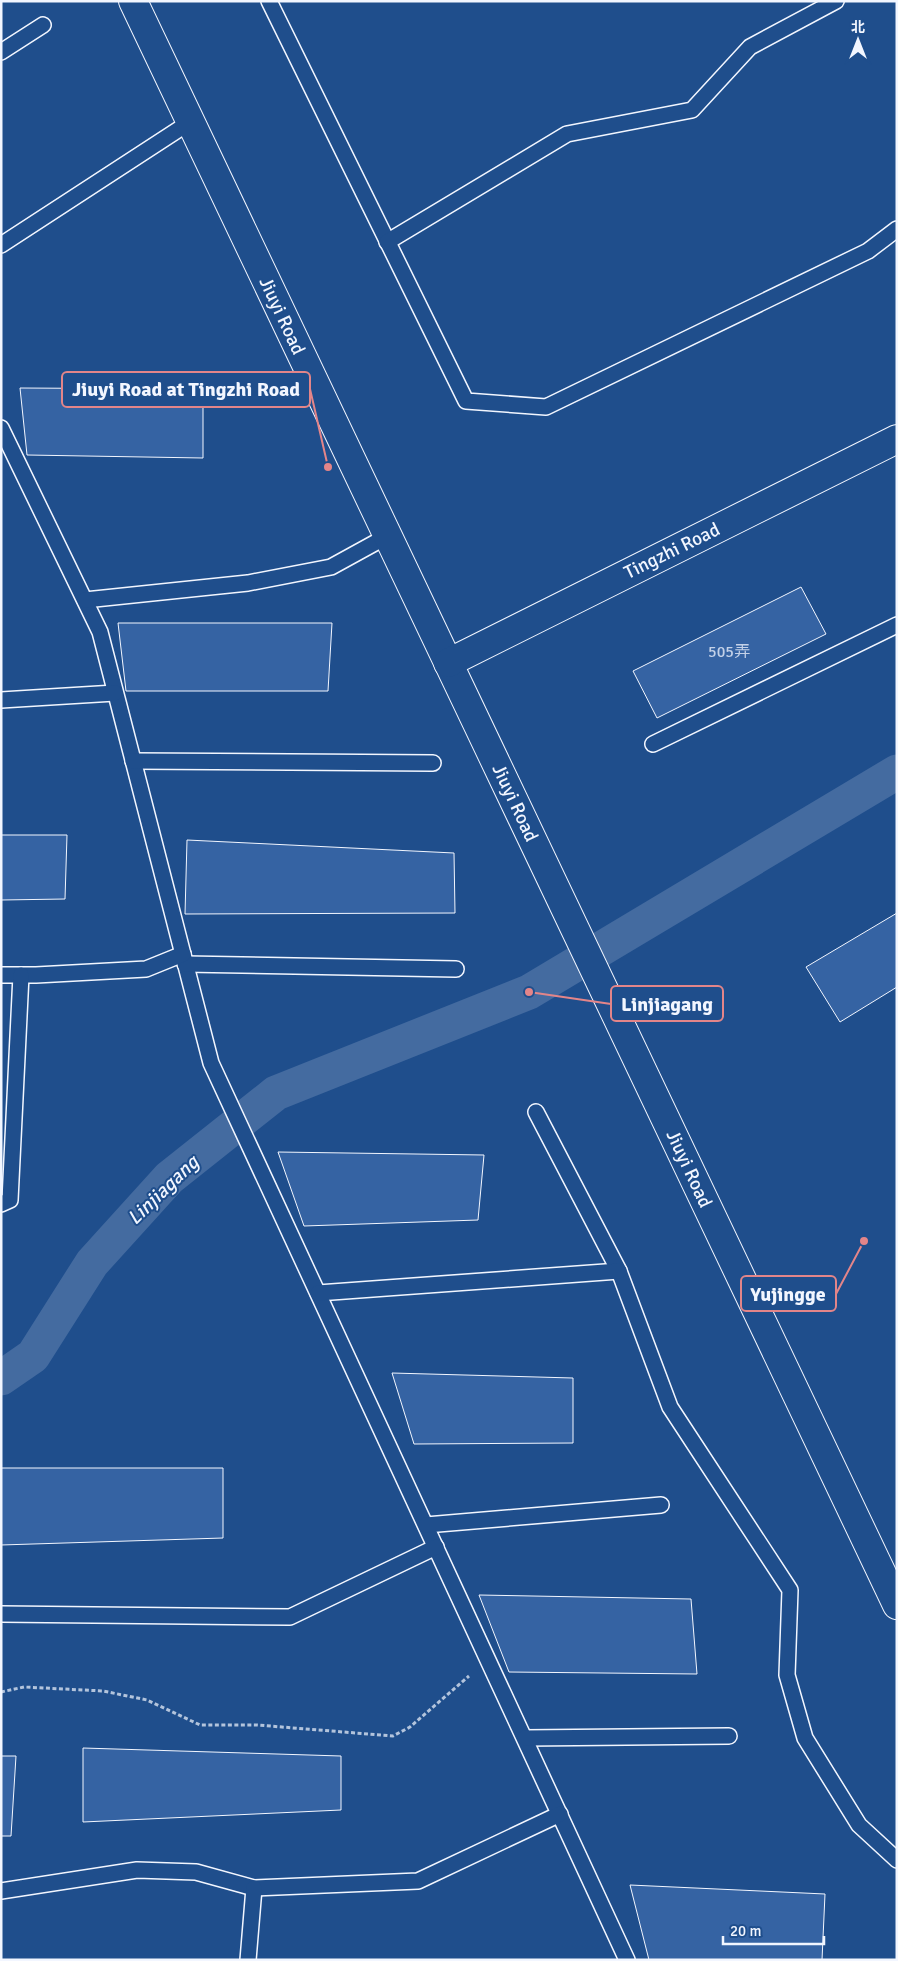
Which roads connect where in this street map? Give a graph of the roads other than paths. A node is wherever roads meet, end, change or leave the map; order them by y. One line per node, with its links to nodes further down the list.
1 (133, 1): 6 (street, Jiuyi Road)
2 (269, 1): 8 (lane)
3 (836, 1): 8 (lane)
4 (43, 25): 5 (lane)
5 (1, 52)
6 (190, 122): 9 (lane); 12 (street, Jiuyi Road)
7 (897, 229): 8 (lane)
8 (387, 242)
9 (1, 245)
10 (1, 428): 13 (lane)
11 (897, 440): 15 (street, Tingzhi Road)
12 (386, 533): 13 (lane); 15 (street, Jiuyi Road)
13 (85, 600): 16 (lane)
14 (897, 625): 18 (lane)
15 (448, 663): 32 (street, Jiuyi Road)
16 (115, 693): 17 (lane); 19 (lane)
17 (1, 700)
18 (653, 744)
19 (133, 761): 20 (lane); 21 (lane)
20 (433, 762)
21 (184, 959): 22 (lane); 24 (lane); 28 (lane)
22 (456, 969)
23 (1, 974): 24 (lane)
24 (22, 975): 26 (lane)
25 (536, 1112): 27 (lane)
26 (1, 1204)
27 (619, 1270): 28 (lane); 37 (lane)
28 (318, 1294): 30 (lane)
29 (661, 1505): 30 (lane)
30 (426, 1525): 31 (lane)
31 (436, 1547): 33 (lane); 35 (lane)
32 (897, 1605)
33 (1, 1614)
34 (728, 1736): 35 (lane)
35 (525, 1738): 36 (lane)
36 (560, 1814): 38 (lane); 41 (lane)
37 (897, 1860)
38 (254, 1888): 39 (lane); 40 (lane)
39 (1, 1891)
40 (248, 1960)
41 (628, 1960)

